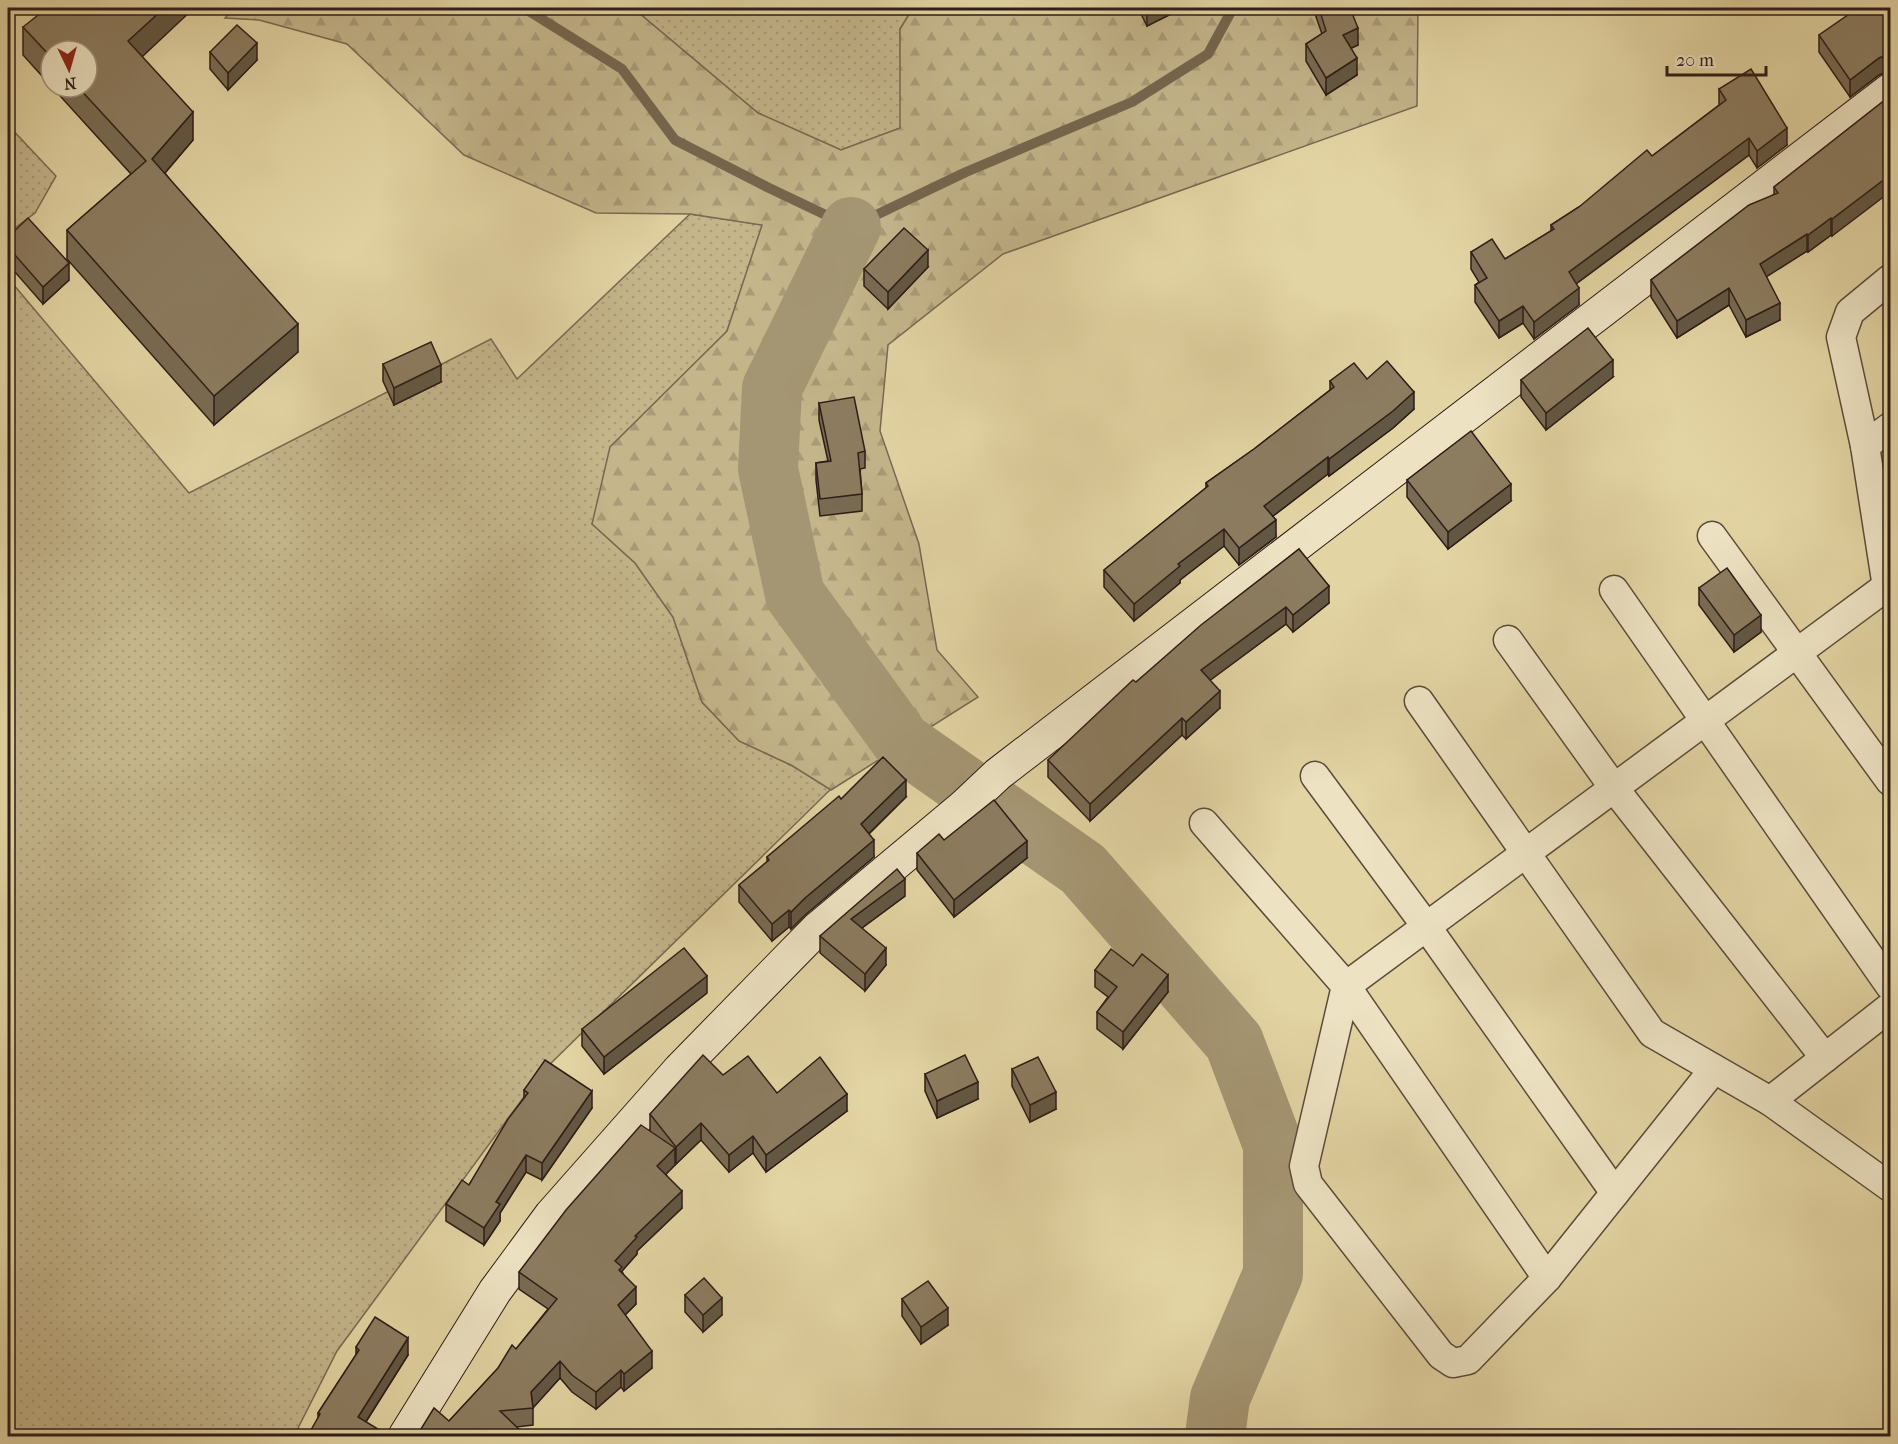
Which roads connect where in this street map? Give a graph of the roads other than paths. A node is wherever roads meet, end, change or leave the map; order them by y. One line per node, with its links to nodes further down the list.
1 (1890, 90): 27 (street)
2 (1890, 279): 4 (street)
3 (1890, 427): 4 (street)
4 (1865, 446): 6 (street)
5 (1712, 536): 9 (street)
6 (1889, 588): 9 (street)
7 (1614, 590): 11 (street)
8 (1508, 640): 14 (street)
9 (1798, 653): 11 (street); 13 (street)
10 (1419, 701): 16 (street)
11 (1705, 721): 14 (street); 19 (street)
12 (1315, 776): 17 (street)
13 (1890, 781)
14 (1614, 788): 16 (street); 21 (street)
15 (1204, 823): 18 (street)
16 (1525, 854): 17 (street); 22 (street)
17 (1426, 926): 18 (street); 25 (street)
18 (1346, 986): 26 (street); 26 (street)
19 (1890, 986)
20 (1890, 1007): 21 (street)
21 (1825, 1058): 23 (street)
22 (1714, 1069): 23 (street); 25 (street)
23 (1770, 1101): 24 (street)
24 (1890, 1187)
25 (1615, 1193): 26 (street)
26 (1547, 1278)
27 (405, 1437)

